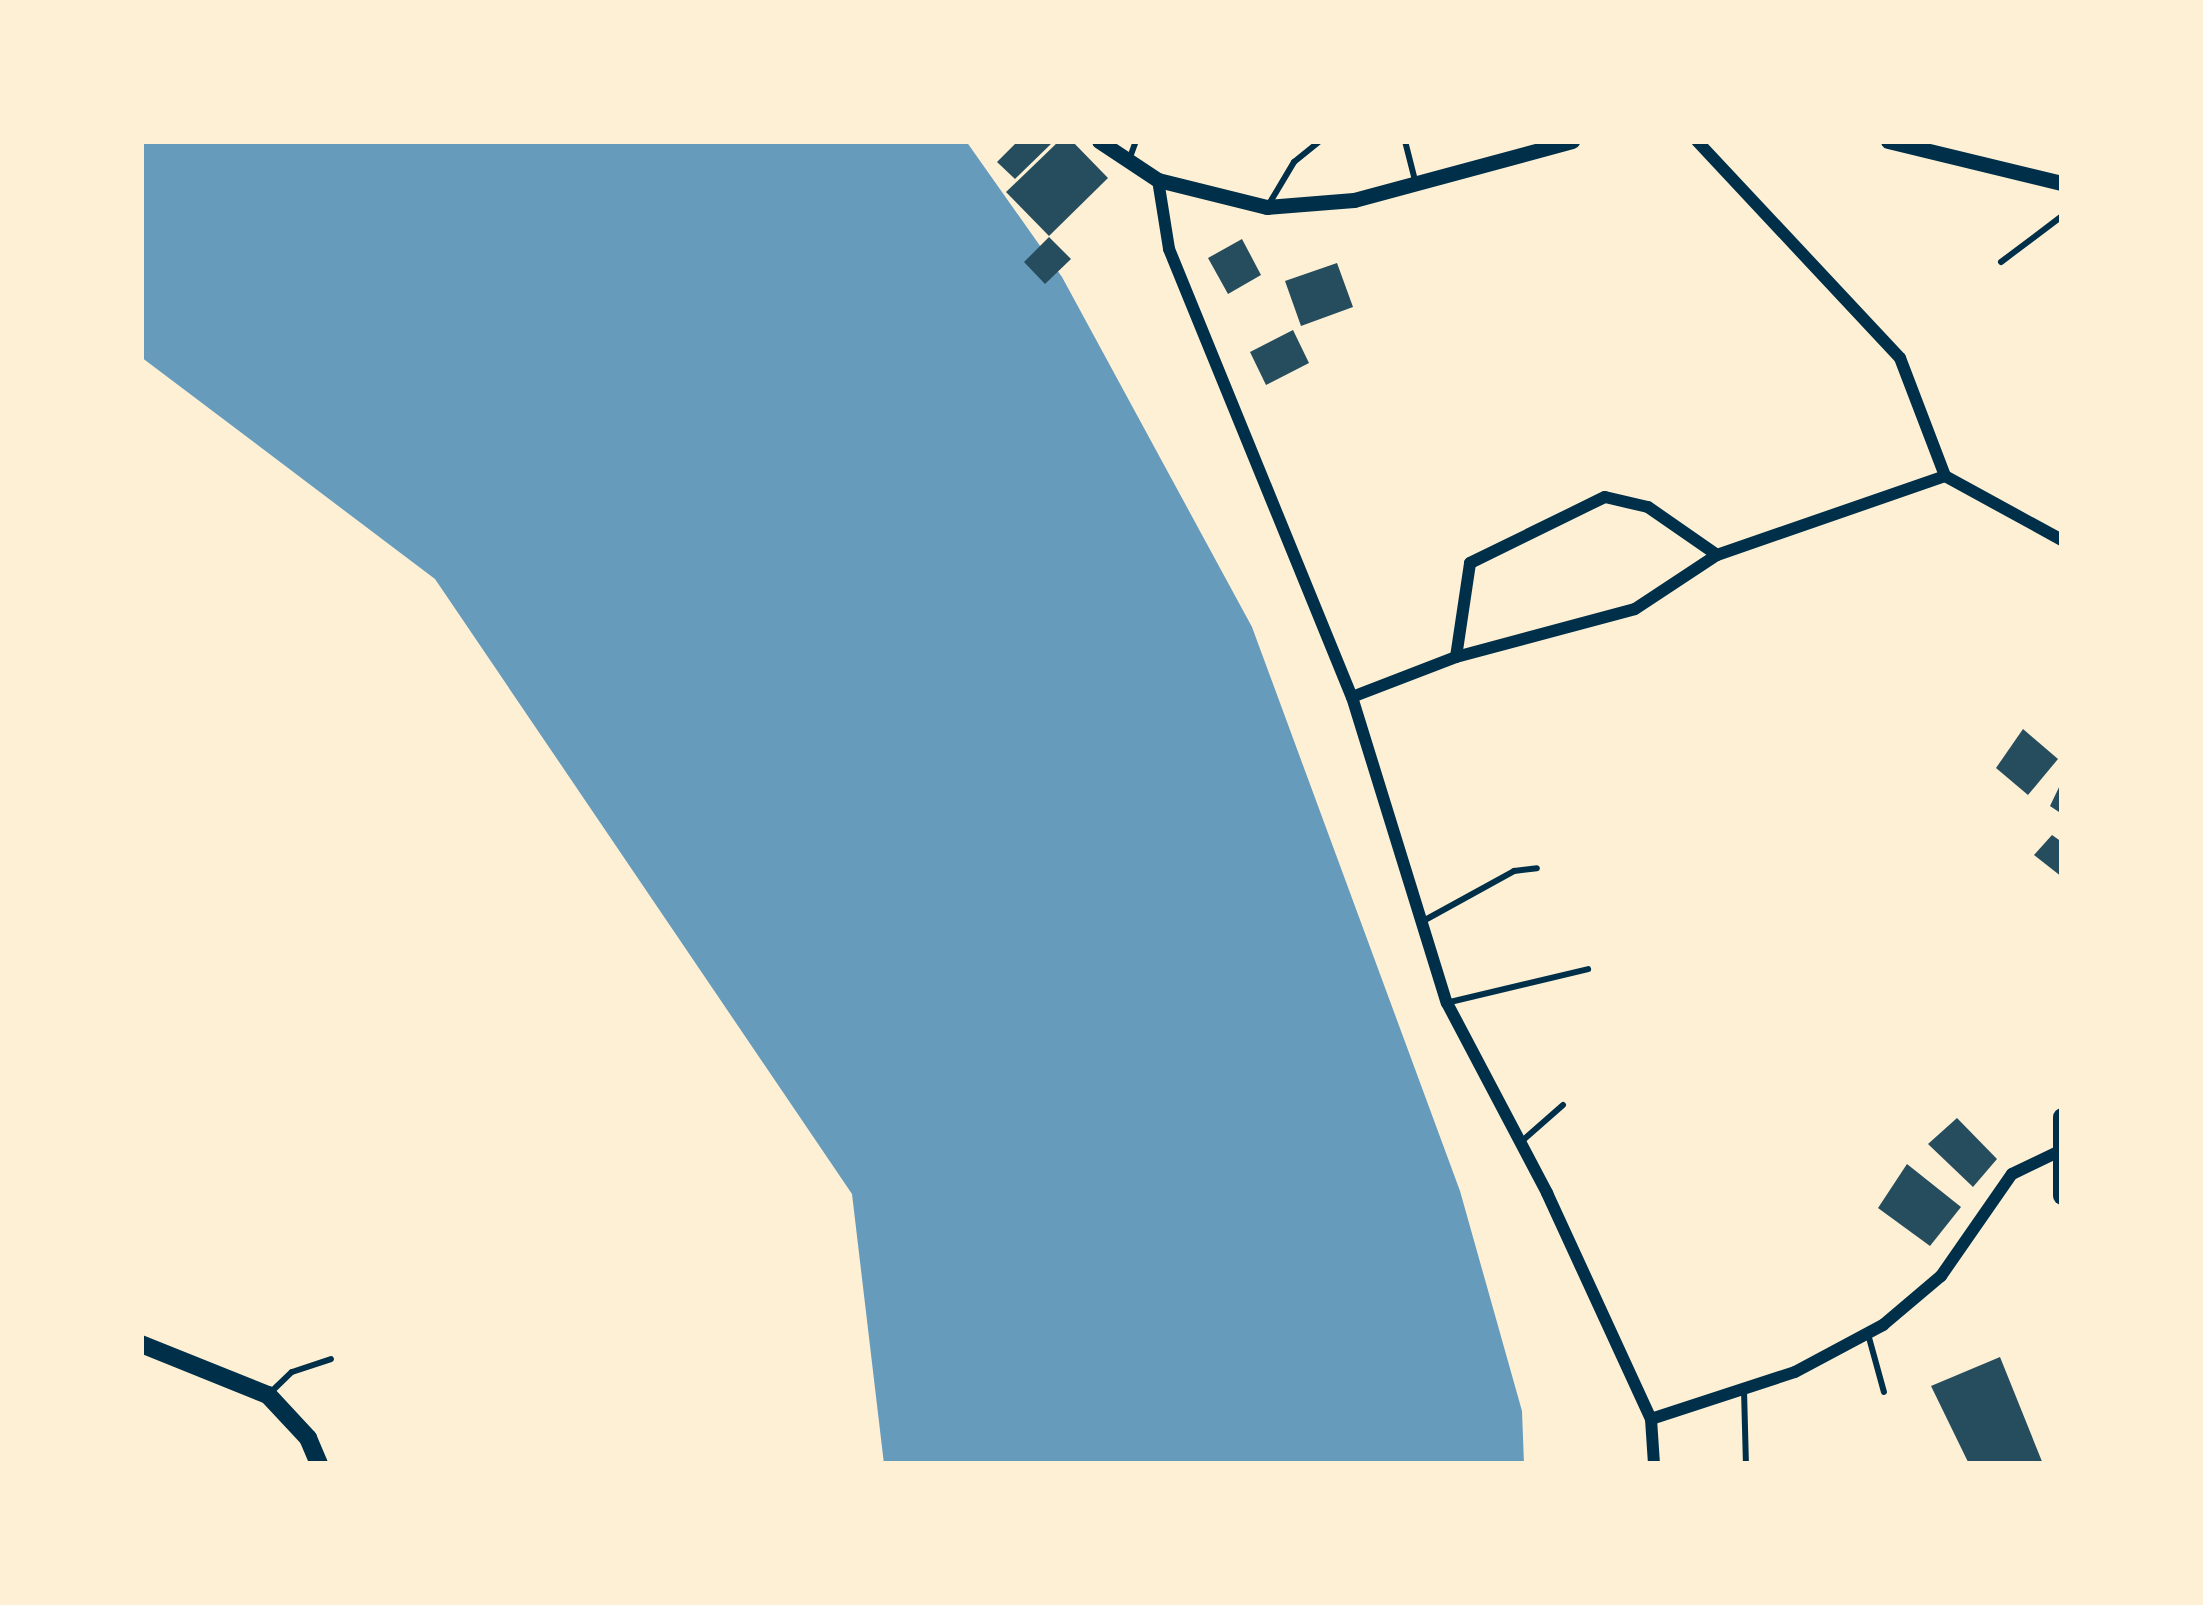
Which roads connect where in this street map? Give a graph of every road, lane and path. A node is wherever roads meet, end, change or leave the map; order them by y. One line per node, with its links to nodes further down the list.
1 (1099, 141): 8 (street)
2 (1136, 141): 8 (lane)
3 (1320, 141): 12 (lane)
4 (1405, 141): 11 (lane)
5 (1572, 141): 11 (street)
6 (1697, 141): 15 (street)
7 (1888, 141): 10 (street)
8 (1128, 164): 9 (street)
9 (1158, 180): 12 (street); 19 (street)
10 (2062, 183)
11 (1416, 185): 12 (street)
12 (1268, 207)
13 (2062, 216): 14 (lane)
14 (2001, 262)
15 (1946, 476): 16 (street); 17 (street)
16 (2062, 540)
17 (1717, 555): 18 (street); 18 (street)
18 (1456, 657): 19 (street)
19 (1352, 697): 21 (street)
20 (1537, 868): 21 (lane)
21 (1422, 921): 23 (street)
22 (1588, 969): 23 (lane)
23 (1447, 1003): 26 (street)
24 (1563, 1105): 26 (lane)
25 (2062, 1117): 27 (main road)
26 (1521, 1142): 35 (street)
27 (2058, 1152): 28 (main road); 29 (street)
28 (2062, 1196)
29 (1868, 1334): 32 (street); 33 (lane)
30 (141, 1344): 34 (main road)
31 (331, 1359): 34 (lane)
32 (1744, 1390): 35 (street); 38 (lane)
33 (1884, 1392)
34 (268, 1395): 36 (main road)
35 (1651, 1419): 37 (street)
36 (319, 1464)
37 (1654, 1464)
38 (1746, 1464)

